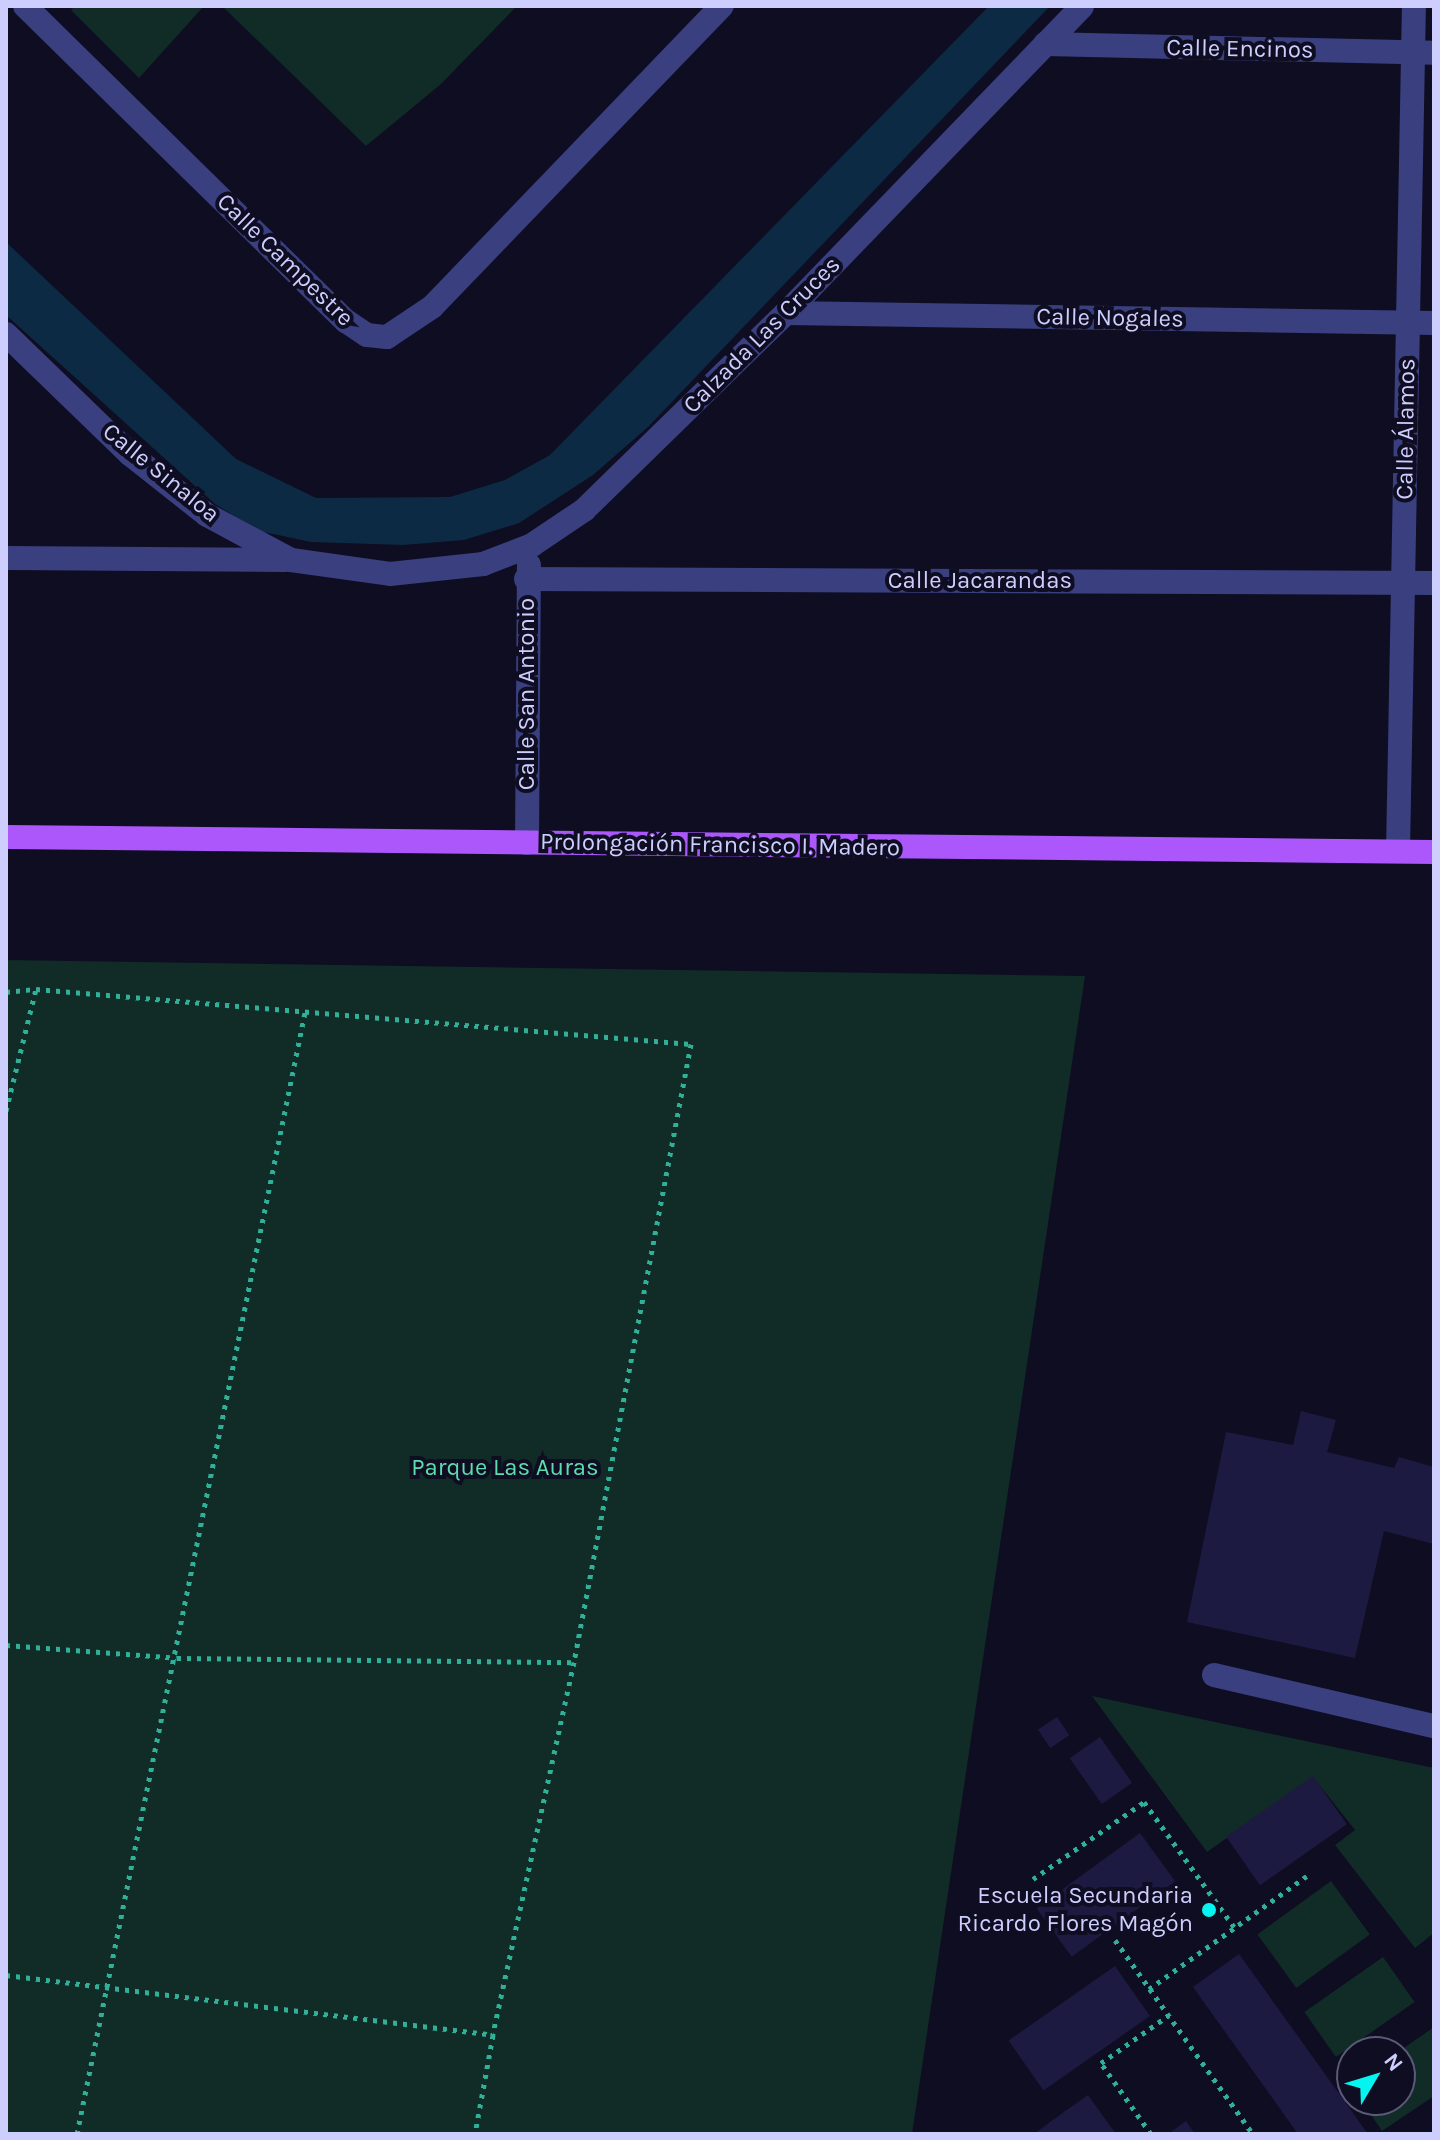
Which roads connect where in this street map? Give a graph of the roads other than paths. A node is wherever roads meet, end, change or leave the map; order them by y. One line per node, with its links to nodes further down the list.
1 (25, 6): 2 (street, Calle Campestre)
2 (722, 6)
3 (1082, 6): 5 (street, Calzada Las Cruces)
4 (1414, 6): 6 (street, Calle Álamos)
5 (1045, 44): 6 (street, Calle Encinos); 7 (street, Calzada Las Cruces)
6 (1424, 53): 8 (street, Calle Álamos)
7 (786, 313): 8 (street, Calle Nogales); 11 (street, Calzada Las Cruces)
8 (1408, 323): 9 (street, Calle Nogales); 16 (street, Calle Álamos)
9 (1434, 323)
10 (6, 334): 13 (street, Calle Sinaloa)
11 (532, 545): 14 (street, Calzada Las Cruces); 15 (street, Calle San Antonio)
12 (6, 558): 13 (street)
13 (291, 560): 14 (street, Calle Sinaloa)
14 (390, 574)
15 (526, 579): 16 (street, Calle Jacarandas); 19 (street, Calle San Antonio)
16 (1403, 583): 17 (street, Calle Jacarandas); 20 (street, Calle Álamos)
17 (1434, 583)
18 (6, 837): 19 (main road, Prolongación Francisco I. Madero)
19 (527, 843): 20 (main road, Prolongación Francisco I. Madero)
20 (1398, 851): 21 (main road, Prolongación Francisco I. Madero)
21 (1434, 852)
22 (1214, 1675): 23 (street)
23 (1434, 1726)

